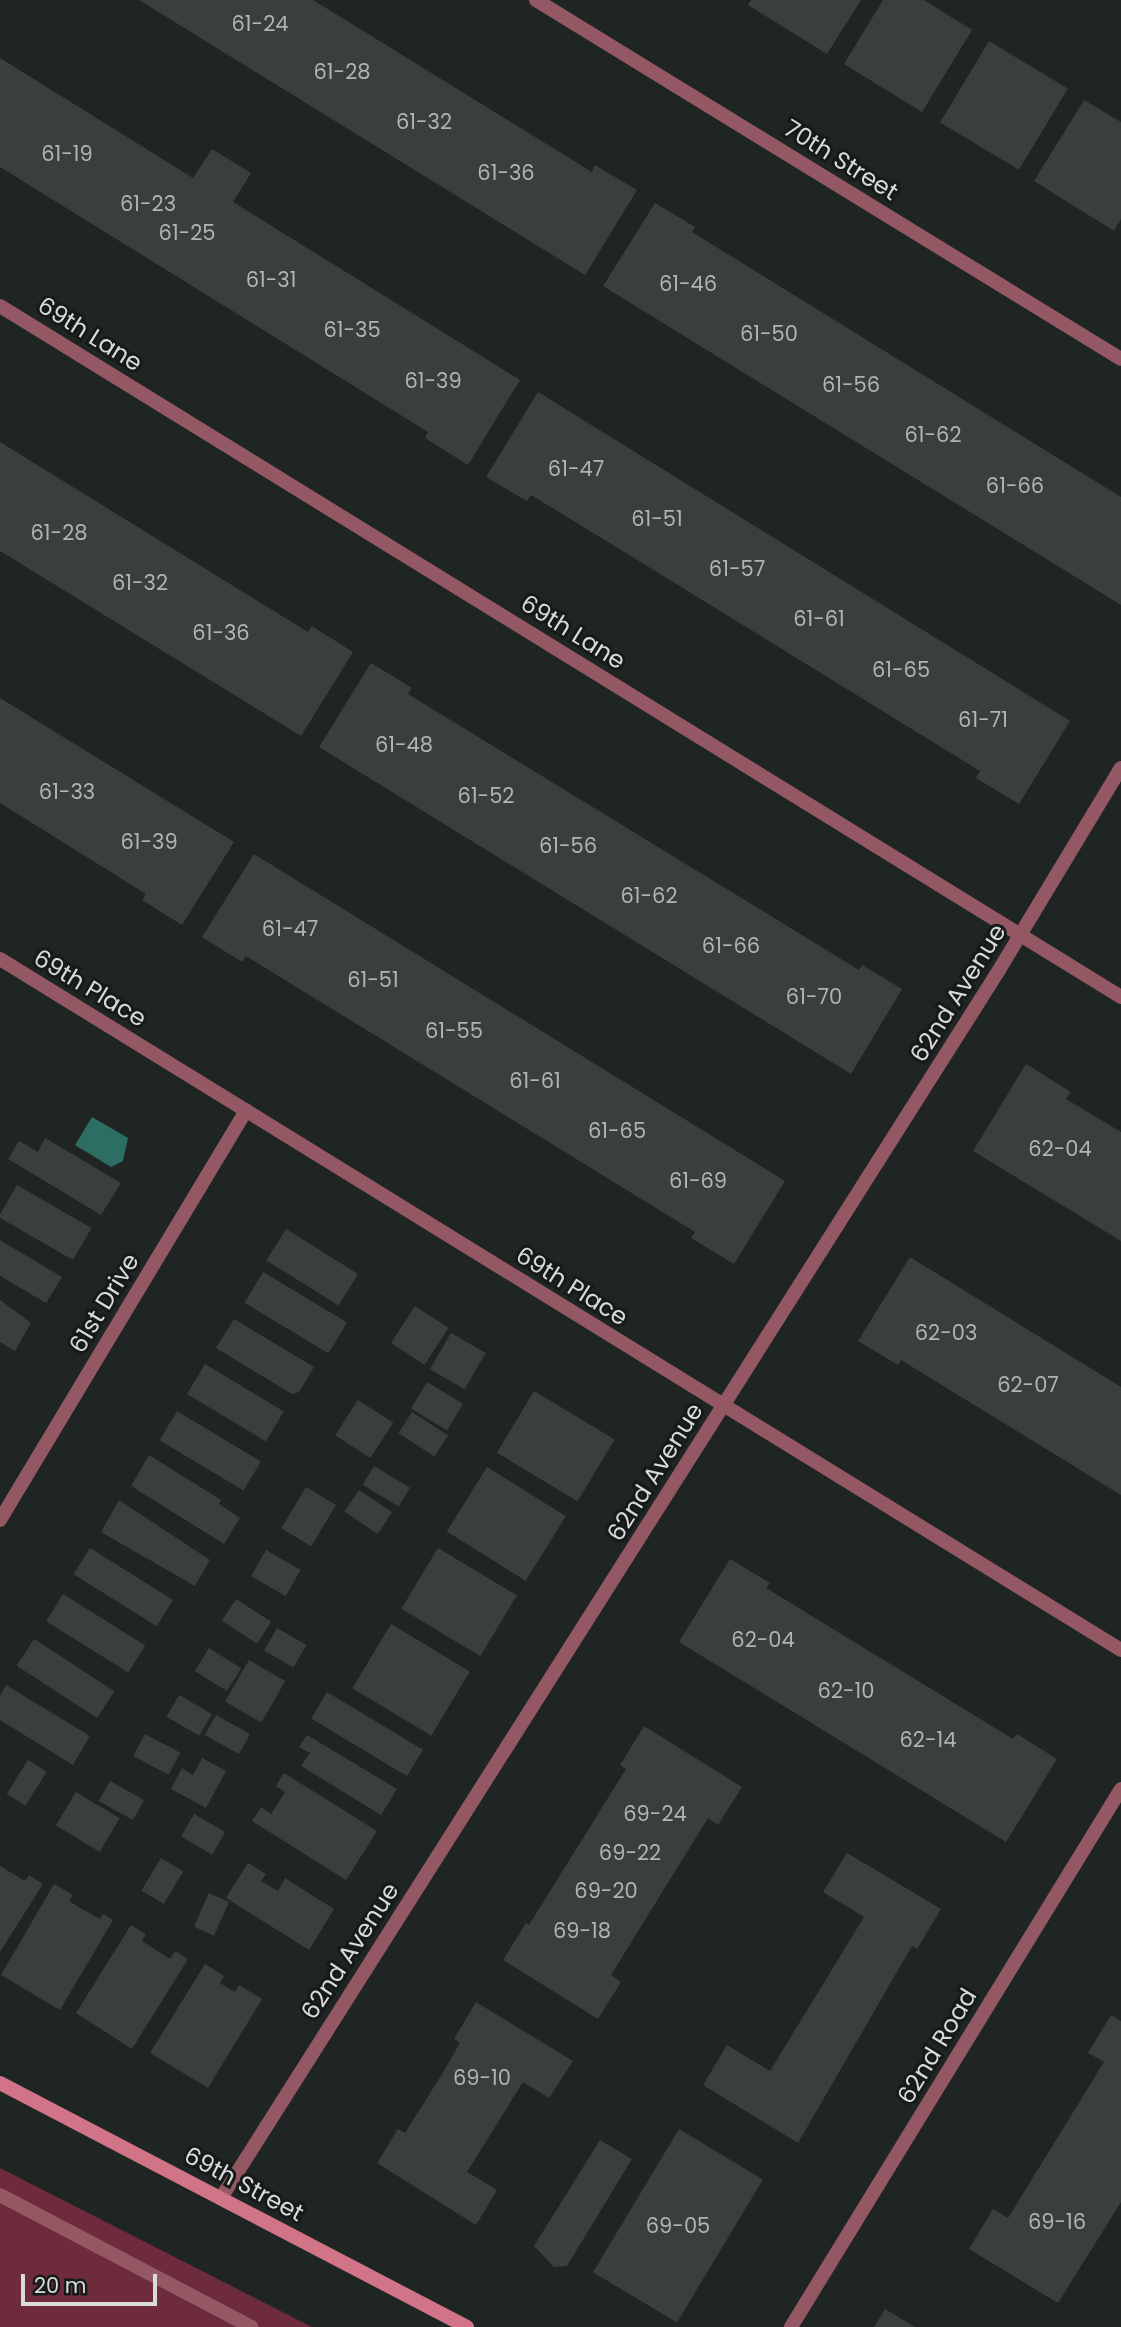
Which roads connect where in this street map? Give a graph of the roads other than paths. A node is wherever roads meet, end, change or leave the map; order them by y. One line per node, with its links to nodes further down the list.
1 (537, 0): 3 (street, 70th Street)
2 (0, 306): 5 (street, 69th Lane)
3 (1121, 359)
4 (1121, 768): 5 (street, 62nd Avenue)
5 (1021, 935): 7 (street, 69th Lane); 9 (street, 62nd Avenue)
6 (0, 959): 8 (street, 69th Place)
7 (1121, 997)
8 (246, 1110): 9 (street, 69th Place); 10 (street, 61st Drive)
9 (723, 1406): 11 (street, 69th Place); 15 (street, 62nd Avenue)
10 (0, 1520)
11 (1121, 1650)
12 (1121, 1788): 18 (street, 62nd Road)
13 (0, 2083): 15 (main road, 69th Street)
14 (0, 2194): 16 (street)
15 (222, 2198): 17 (main road, 69th Street)
16 (251, 2327)
17 (467, 2327)
18 (791, 2327)

